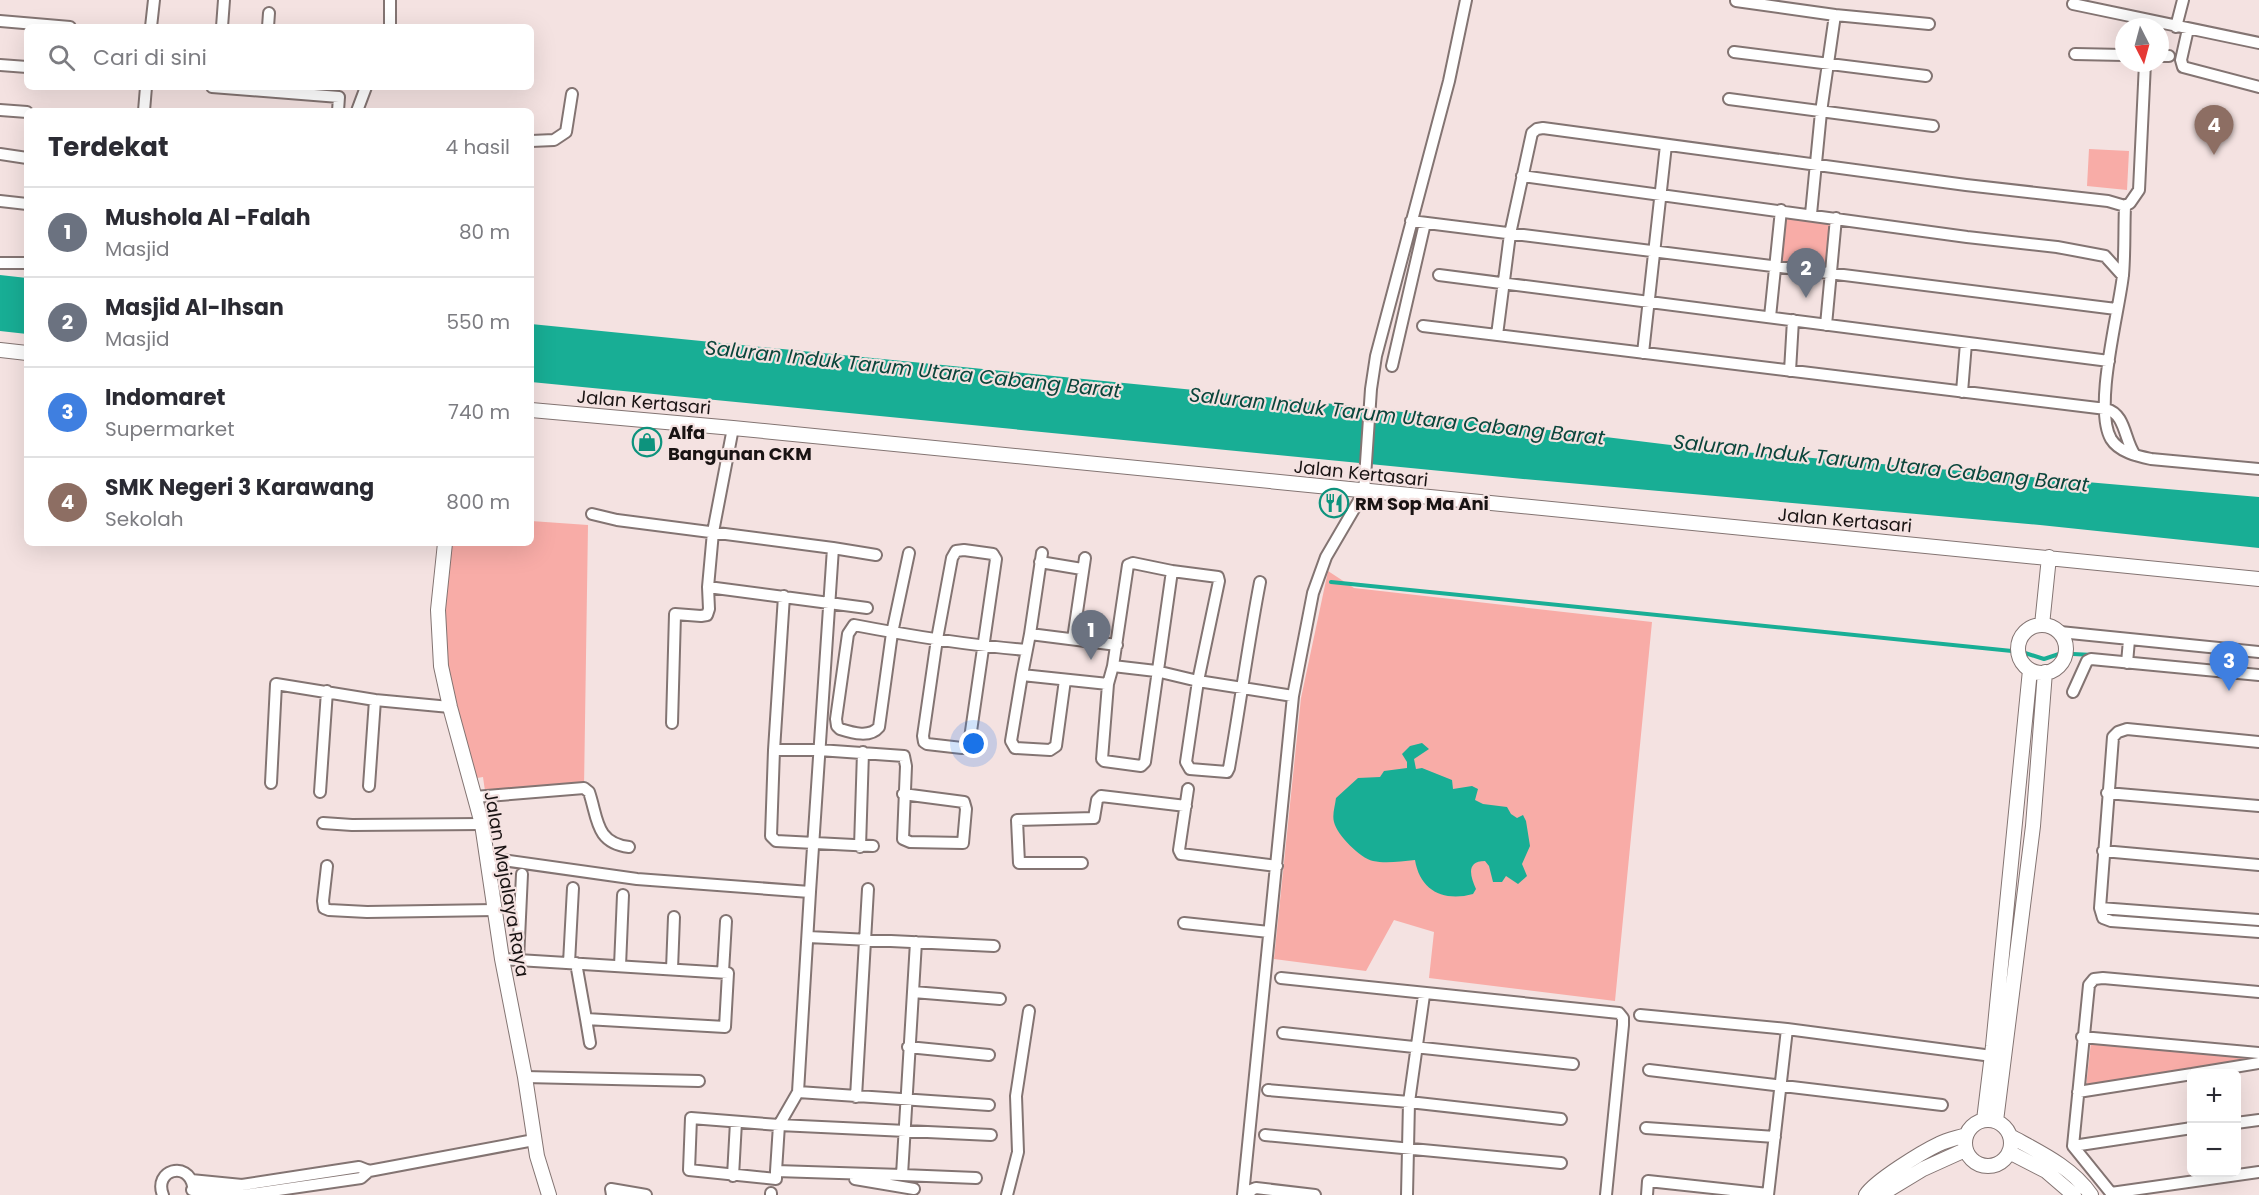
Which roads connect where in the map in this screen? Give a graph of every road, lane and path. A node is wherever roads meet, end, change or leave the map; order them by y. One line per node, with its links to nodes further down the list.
1 (154, 0): 12 (street)
2 (224, 0): 13 (street)
3 (390, 0): 15 (street)
4 (1466, 0): 53 (street)
5 (2183, 0): 17 (street)
6 (1736, 1): 9 (street)
7 (2073, 4): 17 (street)
8 (269, 13): 14 (street)
9 (1835, 15): 16 (street); 22 (street)
10 (0, 21): 11 (street)
11 (35, 24)
12 (151, 24)
13 (222, 24)
14 (268, 24)
15 (390, 24)
16 (1929, 24)
17 (2182, 28): 18 (street); 27 (street)
18 (2259, 43)
19 (1734, 52): 22 (street)
20 (2075, 54): 21 (street)
21 (2115, 55)
22 (1828, 63): 26 (street); 38 (street)
23 (0, 65): 24 (street)
24 (24, 67)
25 (2145, 72): 49 (street)
26 (1926, 76)
27 (2259, 87)
28 (146, 90): 33 (street)
29 (272, 90): 34 (street)
30 (365, 90): 35 (street)
31 (572, 94): 40 (street)
32 (1729, 99): 38 (street)
33 (144, 108)
34 (338, 108)
35 (358, 108)
36 (0, 110): 37 (street)
37 (24, 112)
38 (1821, 112): 39 (street); 44 (street)
39 (1933, 126)
40 (534, 141)
41 (1666, 145): 44 (street); 45 (street); 46 (street)
42 (0, 154): 43 (street)
43 (24, 158)
44 (1815, 165): 49 (street); 51 (street)
45 (1522, 176): 46 (street); 55 (street)
46 (1660, 195): 50 (street); 56 (street)
47 (0, 201): 48 (street)
48 (24, 204)
49 (2125, 206): 62 (street)
50 (1781, 210): 51 (street); 59 (street)
51 (1811, 214): 52 (street)
52 (1836, 218): 60 (street); 62 (street)
53 (1411, 221): 54 (street); 84 (street)
54 (1425, 223): 55 (street); 76 (street)
55 (1510, 234): 56 (street); 63 (street)
56 (1653, 251): 59 (street); 64 (street)
57 (0, 263): 58 (street)
58 (24, 263)
59 (1775, 267): 60 (street); 66 (street)
60 (1831, 274): 65 (street); 68 (street)
61 (1439, 275): 63 (street)
62 (2123, 276): 65 (street)
63 (1503, 283): 64 (street); 70 (street)
64 (1647, 302): 66 (street); 74 (street)
65 (2116, 309): 75 (street)
66 (1770, 317): 67 (street)
67 (1793, 320): 68 (street); 77 (street)
68 (1826, 325): 71 (street)
69 (1423, 326): 70 (street)
70 (1497, 335): 74 (street)
71 (1966, 343): 75 (street); 78 (street)
72 (0, 350): 73 (street)
73 (24, 353)
74 (1643, 353): 77 (street)
75 (2109, 361): 79 (street)
76 (1392, 366)
77 (1790, 371): 78 (street)
78 (1962, 392): 79 (street)
79 (2106, 409): 82 (street); 82 (street)
80 (534, 410): 81 (street, Jalan Kertasari)
81 (733, 428): 84 (street, Jalan Kertasari); 86 (street)
82 (2135, 455): 83 (street)
83 (2259, 469)
84 (1364, 492): 91 (street, Jalan Kertasari); 125 (street)
85 (592, 514): 86 (street)
86 (713, 532): 88 (street); 95 (street)
87 (445, 546): 127 (street, Jalan Majalaya Raya)
88 (833, 548): 90 (street); 97 (street)
89 (909, 553): 101 (street)
90 (876, 555)
91 (2049, 557): 93 (street, Jalan Kertasari); 99 (street)
92 (1172, 571): 106 (street); 114 (street); 120 (street)
93 (2259, 579)
94 (1260, 582): 122 (street)
95 (708, 587): 96 (street); 128 (street)
96 (784, 596): 97 (street); 130 (street)
97 (828, 602): 98 (street); 131 (street)
98 (867, 608)
99 (2042, 625): 100 (street); 113 (street)
100 (2060, 632): 105 (street); 116 (street)
101 (892, 633): 101 (street); 103 (street)
102 (1030, 634): 104 (street); 104 (street); 109 (street)
103 (937, 639): 107 (street); 107 (street); 107 (street)
104 (1074, 639): 106 (street)
105 (2129, 640): 108 (street); 111 (street)
106 (1117, 645): 112 (street)
107 (983, 646): 109 (street)
108 (2218, 648): 110 (street); 115 (street)
109 (1026, 650): 117 (street)
110 (2259, 652)
111 (2127, 663): 115 (street); 124 (street)
112 (1113, 666): 114 (street); 121 (street)
113 (2030, 670): 116 (street); 133 (street)
114 (1156, 671): 120 (street); 121 (street)
115 (2217, 671): 118 (street)
116 (2045, 672): 134 (street)
117 (1022, 675): 119 (street); 119 (street)
118 (2259, 675)
119 (1065, 680): 121 (street)
120 (1198, 681): 122 (street); 122 (street)
121 (1108, 684)
122 (1244, 687): 125 (street)
123 (327, 691): 126 (street); 135 (street); 138 (street)
124 (2073, 692)
125 (1293, 696): 155 (street)
126 (375, 700): 127 (street); 136 (street)
127 (450, 707): 141 (street, Jalan Majalaya Raya)
128 (672, 723)
129 (2259, 742): 139 (street)
130 (774, 750): 131 (street); 146 (street)
131 (819, 750): 132 (street); 146 (street)
132 (863, 752): 140 (street); 149 (street)
133 (2021, 766): 134 (street); 197 (street)
134 (2038, 767): 216 (street)
135 (271, 783)
136 (369, 786)
137 (1188, 789): 142 (street)
138 (320, 792)
139 (2107, 793): 143 (street); 150 (street)
140 (903, 794): 140 (street)
141 (475, 797): 145 (street, Jalan Majalaya Raya); 148 (street)
142 (1186, 806): 152 (street); 155 (street)
143 (2259, 806)
144 (323, 823): 145 (street)
145 (482, 824): 151 (street, Jalan Majalaya Raya)
146 (814, 844): 149 (street); 159 (street)
147 (873, 846): 149 (street)
148 (629, 847)
149 (860, 847)
150 (2103, 851): 153 (street); 161 (street)
151 (488, 858): 159 (street); 162 (street, Jalan Majalaya Raya)
152 (1082, 863)
153 (2259, 865)
154 (327, 866): 162 (street)
155 (1277, 866): 169 (street)
156 (522, 874): 176 (street)
157 (573, 888): 177 (street)
158 (868, 889): 172 (street)
159 (810, 892): 171 (street)
160 (623, 895): 178 (street)
161 (2100, 908): 163 (street); 168 (street)
162 (495, 910): 175 (street, Jalan Majalaya Raya)
163 (2208, 916): 165 (street); 168 (street)
164 (674, 917): 179 (street)
165 (2259, 920)
166 (726, 921): 180 (street)
167 (1184, 923): 169 (street)
168 (2206, 928): 170 (street)
169 (1269, 932): 249 (street)
170 (2259, 932)
171 (808, 937): 172 (street); 207 (street)
172 (865, 940): 173 (street); 209 (street)
173 (915, 942): 174 (street); 182 (street)
174 (994, 946)
175 (501, 959): 176 (street); 203 (street, Jalan Majalaya Raya)
176 (518, 960): 177 (street)
177 (573, 963): 178 (street); 188 (street)
178 (620, 966): 179 (street)
179 (672, 969): 180 (street)
180 (723, 972): 188 (street)
181 (1281, 978): 184 (street)
182 (913, 992): 185 (street); 193 (street)
183 (2259, 992): 191 (street)
184 (1424, 994): 194 (street); 253 (street)
185 (1000, 999)
186 (1029, 1011): 248 (street)
187 (1640, 1015): 189 (street)
188 (586, 1019): 192 (street)
189 (1787, 1029): 197 (street); 205 (street)
190 (1283, 1033): 194 (street)
191 (2082, 1037): 195 (street); 208 (street)
192 (590, 1043)
193 (908, 1047): 196 (street); 210 (street)
194 (1417, 1047): 199 (street); 211 (street)
195 (2259, 1053)
196 (989, 1055)
197 (1992, 1056): 216 (street)
198 (2259, 1063): 200 (street)
199 (1574, 1064)
200 (2222, 1069)
201 (1649, 1070): 205 (street)
202 (2187, 1075): 208 (street)
203 (525, 1077): 204 (street); 228 (street, Jalan Majalaya Raya)
204 (699, 1081)
205 (1781, 1086): 213 (street); 227 (street)
206 (1268, 1090): 211 (street)
207 (798, 1092): 209 (street); 219 (street)
208 (2078, 1092): 229 (street)
209 (856, 1097): 210 (street)
210 (906, 1099): 212 (street); 222 (street)
211 (1409, 1102): 214 (street); 230 (street)
212 (989, 1105)
213 (1942, 1105)
214 (1561, 1119)
215 (2259, 1120): 218 (street)
216 (1990, 1121): 224 (street); 226 (street)
217 (736, 1122): 219 (street); 238 (street); 238 (street)
218 (2241, 1122)
219 (779, 1125): 222 (street); 234 (street)
220 (1646, 1128): 227 (street)
221 (2187, 1129): 229 (street)
222 (905, 1130): 225 (street); 237 (street)
223 (1265, 1135): 230 (street)
224 (1966, 1135): 231 (street); 255 (street)
225 (991, 1136)
226 (2010, 1136): 232 (street); 258 (street)
227 (1775, 1137): 243 (street)
228 (534, 1140): 241 (street); 245 (street, Jalan Majalaya Raya)
229 (2073, 1146): 236 (street)
230 (1407, 1149): 233 (street); 252 (street)
231 (1965, 1150): 232 (street); 256 (street)
232 (2009, 1152): 257 (street)
233 (1560, 1163)
234 (776, 1171): 235 (street); 238 (street)
235 (813, 1171): 237 (street); 242 (street)
236 (2259, 1172)
237 (902, 1175): 239 (street)
238 (733, 1176)
239 (916, 1176): 240 (street); 242 (street)
240 (976, 1178)
241 (191, 1188): 244 (street)
242 (913, 1192)
243 (1768, 1194): 254 (street)
244 (163, 1195)
245 (549, 1195)
246 (612, 1195): 247 (street)
247 (646, 1195)
248 (1007, 1195)
249 (1243, 1195)
250 (1249, 1195): 251 (street)
251 (1315, 1195)
252 (1407, 1195)
253 (1606, 1195)
254 (1647, 1195)
255 (1866, 1195)
256 (1880, 1195)
257 (2074, 1195)
258 (2091, 1195)

